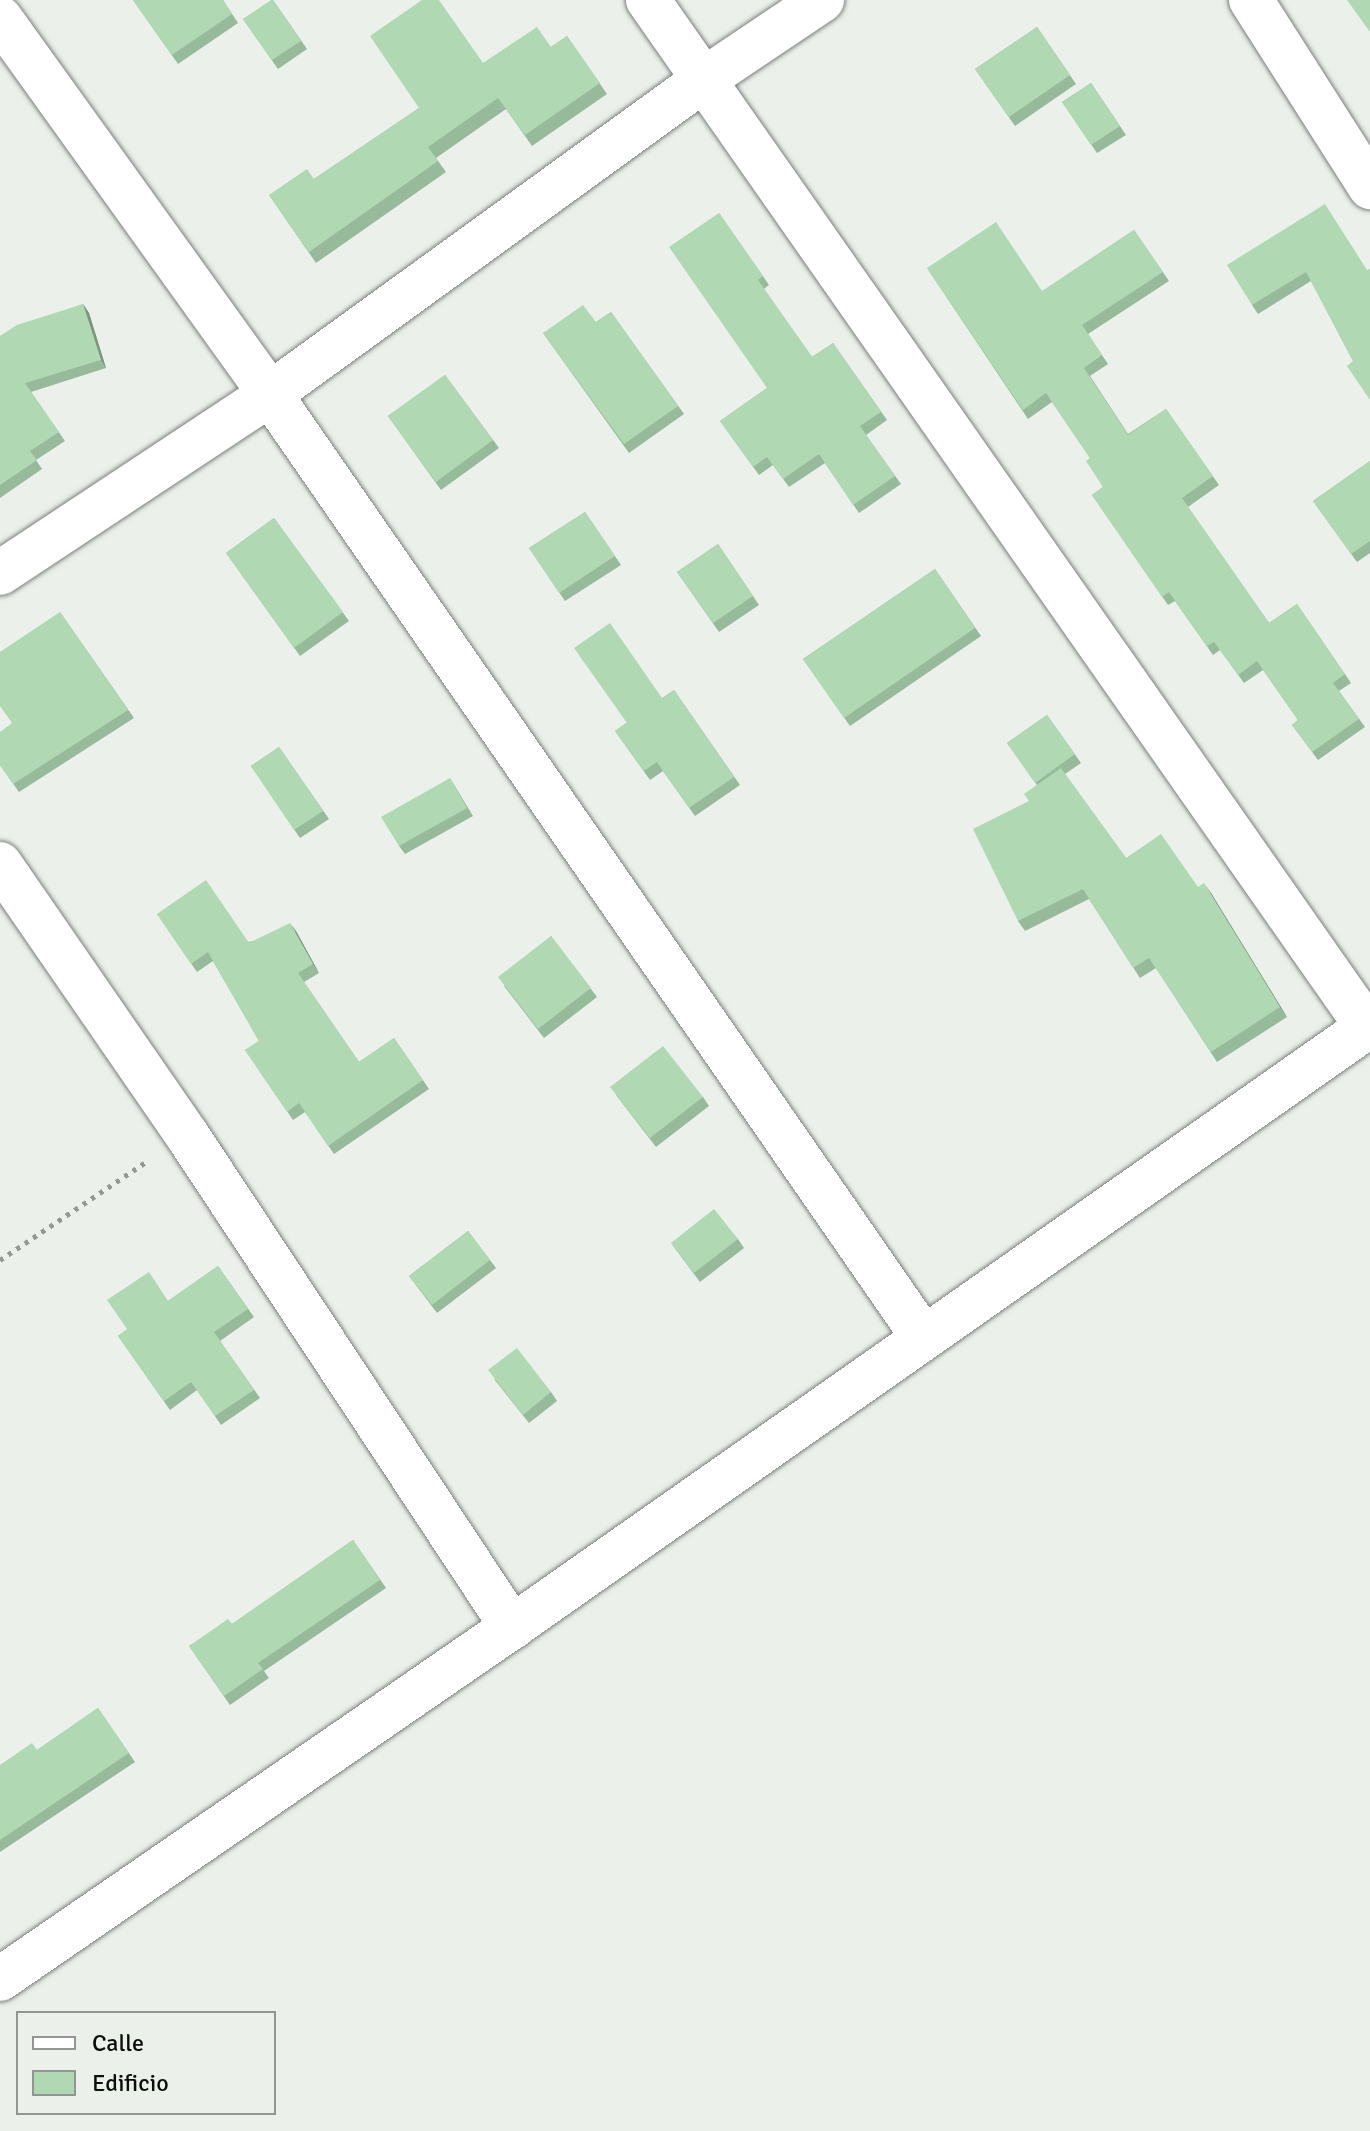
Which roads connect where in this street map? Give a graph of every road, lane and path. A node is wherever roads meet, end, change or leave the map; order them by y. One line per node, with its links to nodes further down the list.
1 (648, 0): 5 (street)
2 (822, 0): 5 (street)
3 (1251, 0): 6 (street)
4 (0, 18): 7 (street)
5 (706, 78): 7 (street); 10 (street)
6 (1370, 187)
7 (270, 394): 8 (street); 13 (street)
8 (0, 573)
9 (0, 864): 11 (street)
10 (1369, 1026): 13 (street)
11 (187, 1135): 12 (path); 14 (street)
12 (0, 1260)
13 (923, 1337): 14 (street)
14 (512, 1627): 15 (street)
15 (0, 1979)

